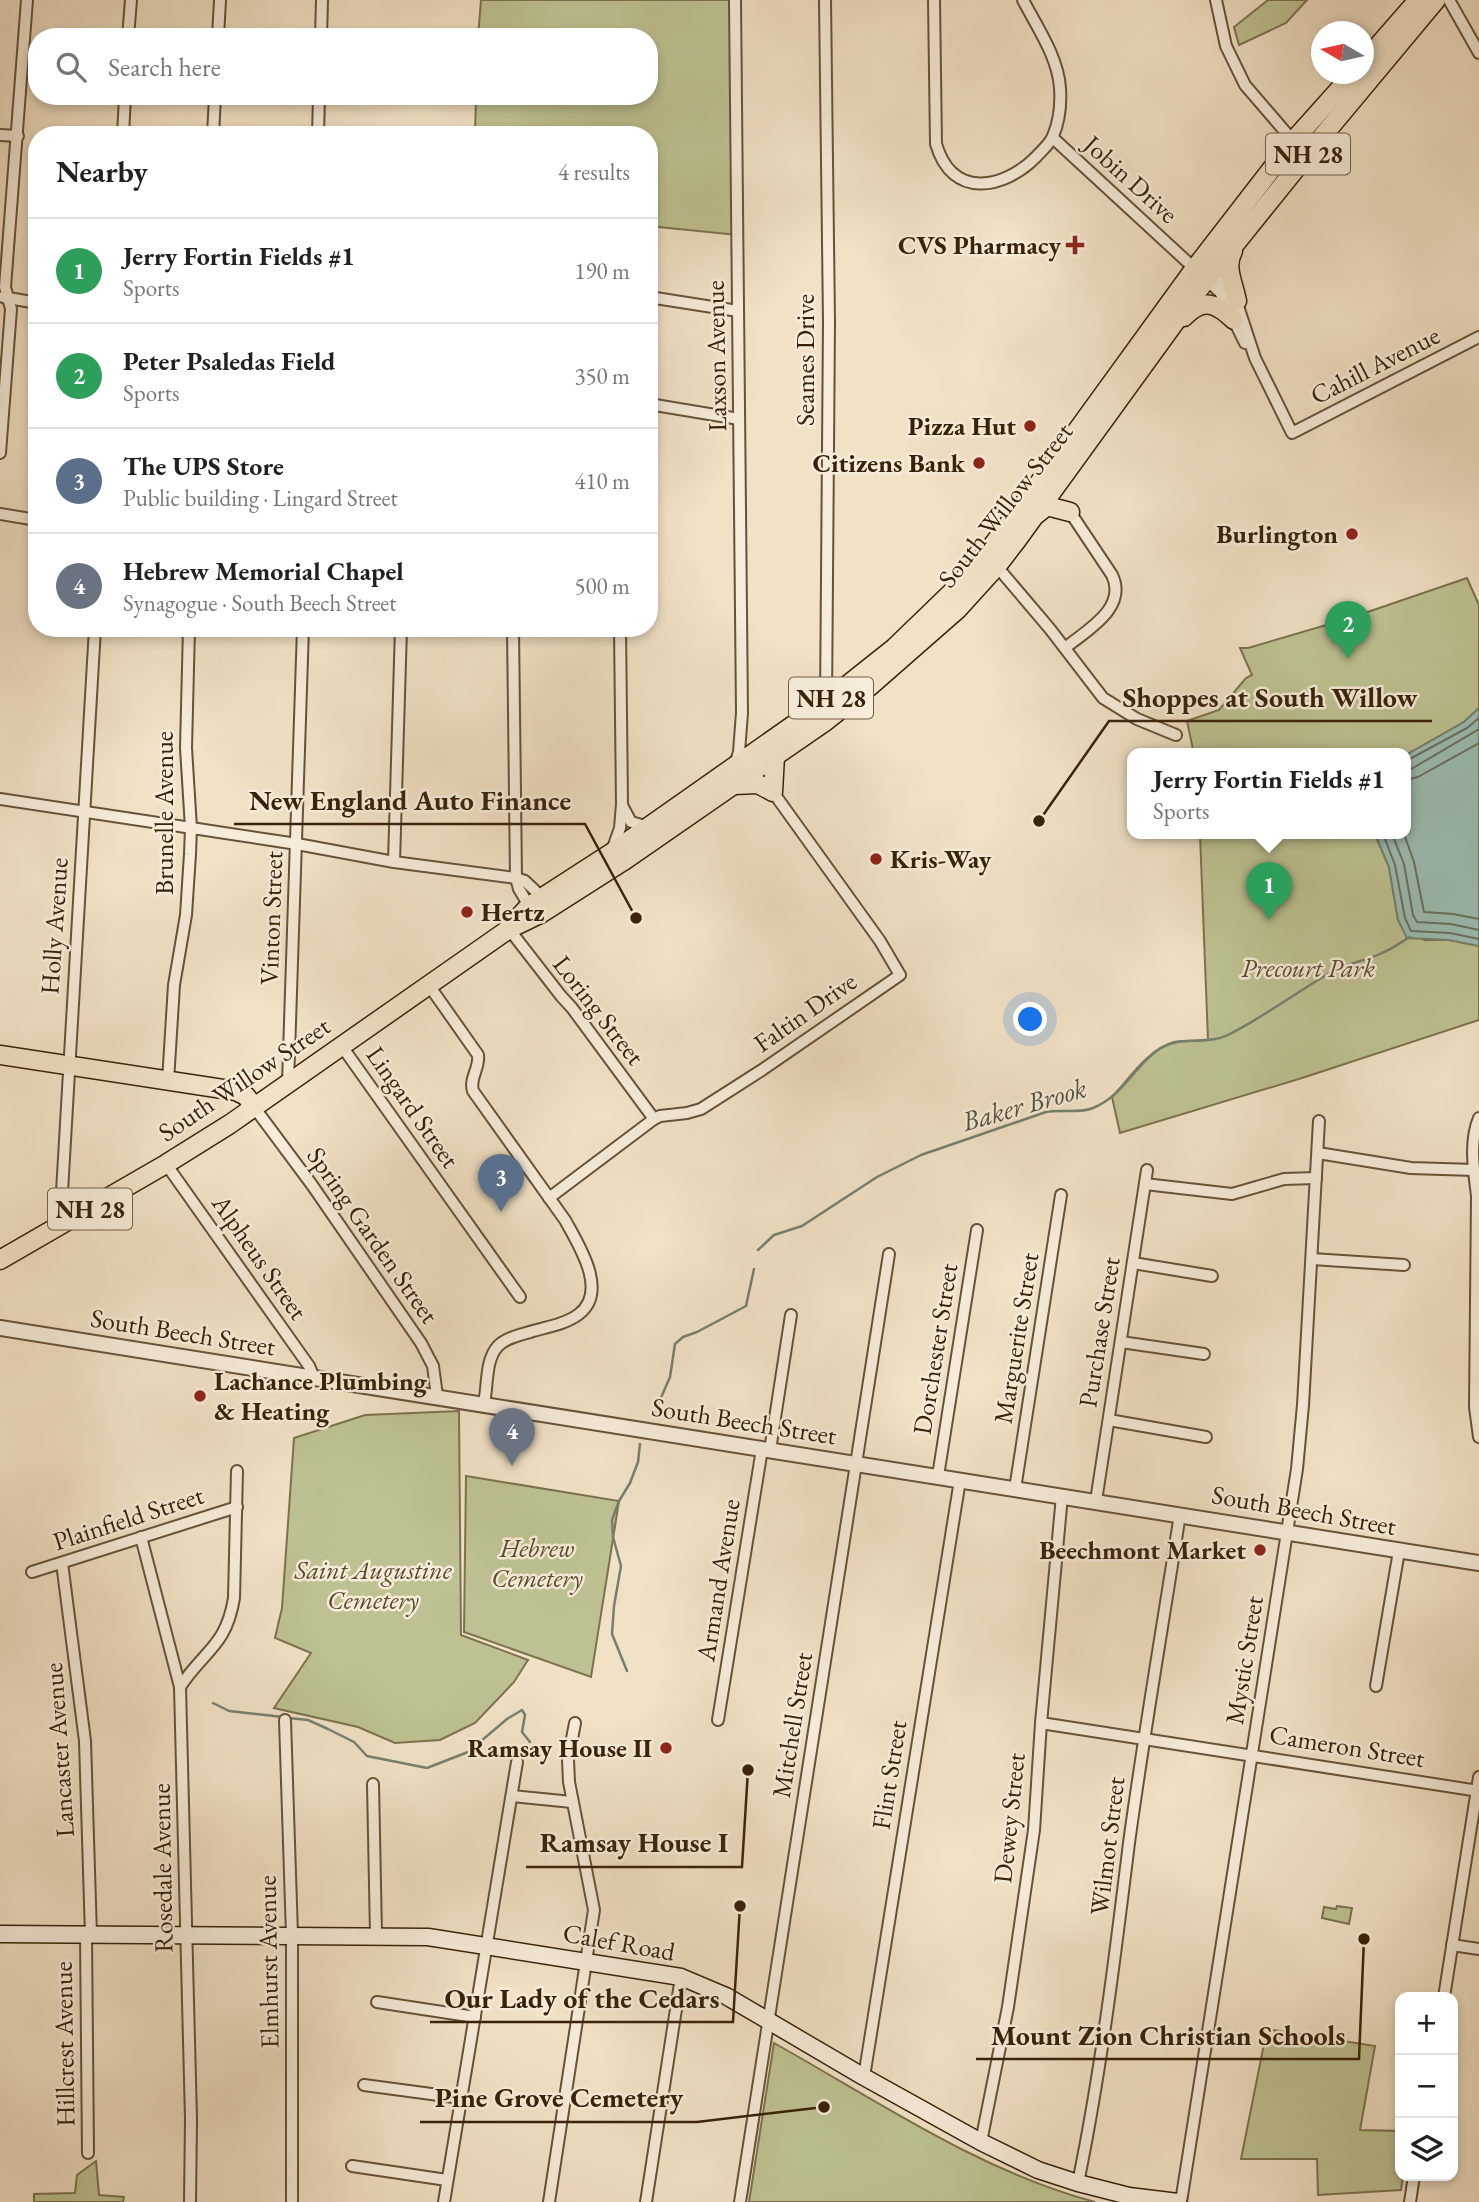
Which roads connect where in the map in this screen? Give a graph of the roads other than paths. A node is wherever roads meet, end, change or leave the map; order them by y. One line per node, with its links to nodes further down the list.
1 (27, 0): 26 (street)
2 (131, 0): 13 (street)
3 (220, 0): 14 (street)
4 (322, 0): 15 (street)
5 (735, 0): 36 (street, Laxson Avenue)
6 (825, 0): 57 (street, Seames Drive)
7 (934, 0): 27 (street)
8 (1023, 0): 27 (street, Jobin Drive)
9 (1216, 0): 28 (street)
10 (1418, 0): 16 (main road)
11 (1436, 0): 29 (main road, South Willow Street / NH 28)
12 (1449, 0): 17 (street)
13 (129, 28)
14 (218, 28)
15 (321, 28)
16 (1374, 50)
17 (1479, 53)
18 (1344, 84): 28 (main road, South Willow Street / NH 28)
19 (125, 105): 22 (street)
20 (215, 105): 23 (street)
21 (319, 105): 24 (street)
22 (123, 126)
23 (213, 126)
24 (318, 126)
25 (0, 135): 26 (street)
26 (18, 136): 32 (street)
27 (1053, 138): 31 (street, Jobin Drive)
28 (1294, 140): 29 (street); 31 (main road, South Willow Street / NH 28)
29 (1306, 156): 30 (main road, South Willow Street / NH 28)
30 (1241, 237): 31 (main road, South Willow Street / NH 28); 35 (main road)
31 (1204, 274): 35 (street); 37 (street); 39 (main road, South Willow Street / NH 28); 49 (main road, South Willow Street / NH 28)
32 (3, 297): 34 (street); 43 (street)
33 (658, 298): 36 (street)
34 (28, 301)
35 (1237, 301): 40 (street)
36 (738, 311): 42 (street, Laxson Avenue)
37 (1234, 320): 39 (main road); 40 (street)
38 (1479, 337): 40 (street, Cahill Avenue)
39 (1160, 342): 44 (main road, South Willow Street / NH 28)
40 (1255, 358)
41 (658, 406): 42 (street)
42 (739, 419): 58 (street, Laxson Avenue)
43 (0, 453)
44 (1054, 490): 45 (main road); 47 (main road, South Willow Street / NH 28)
45 (1070, 512): 47 (main road); 56 (street)
46 (0, 514): 48 (street)
47 (1034, 517): 49 (main road, South Willow Street / NH 28)
48 (28, 519)
49 (992, 560): 56 (street); 57 (main road, South Willow Street / NH 28); 59 (main road, South Willow Street / NH 28)
50 (94, 637): 67 (street, Holly Avenue)
51 (189, 637): 69 (street, Brunelle Avenue)
52 (303, 637): 70 (street, Vinton Street)
53 (401, 637): 72 (street)
54 (513, 637): 73 (street)
55 (620, 637): 66 (street)
56 (1065, 648): 60 (street)
57 (826, 702): 59 (street, Seames Drive); 62 (main road, South Willow Street / NH 28)
58 (741, 713): 62 (street, Laxson Avenue); 63 (street, Laxson Avenue)
59 (826, 721): 61 (main road, South Willow Street / NH 28)
60 (1176, 735)
61 (775, 756): 62 (main road, South Willow Street / NH 28); 64 (main road)
62 (753, 762): 63 (main road, South Willow Street / NH 28)
63 (734, 776): 64 (main road); 68 (main road, South Willow Street / NH 28); 74 (main road, South Willow Street / NH 28)
64 (773, 792): 84 (street, Faltin Drive)
65 (0, 799): 67 (street)
66 (622, 804): 68 (street); 71 (street)
67 (84, 813): 69 (street); 79 (street, Holly Avenue)
68 (649, 827): 71 (main road, South Willow Street / NH 28)
69 (191, 828): 70 (street); 80 (street, Brunelle Avenue)
70 (297, 844): 72 (street); 81 (street, Vinton Street)
71 (611, 853): 74 (main road, South Willow Street / NH 28)
72 (394, 862): 73 (street)
73 (516, 878): 74 (street)
74 (540, 906): 75 (main road, South Willow Street / NH 28)
75 (509, 929): 76 (main road, South Willow Street / NH 28); 84 (street, Loring Street)
76 (428, 985): 77 (main road, South Willow Street / NH 28); 93 (street)
77 (341, 1045): 81 (main road, South Willow Street / NH 28); 102 (street, Lingard Street)
78 (0, 1055): 79 (main road)
79 (68, 1066): 80 (main road); 94 (street, Holly Avenue)
80 (168, 1080): 82 (main road)
81 (288, 1083): 82 (main road, South Willow Street / NH 28)
82 (254, 1107): 87 (main road, South Willow Street / NH 28); 109 (street, Spring Garden Street)
83 (1479, 1118): 89 (street)
84 (654, 1119): 93 (street, Faltin Drive)
85 (1320, 1121): 86 (street, Mystic Street)
86 (1318, 1153): 89 (street); 90 (street, Mystic Street)
87 (166, 1164): 94 (main road, South Willow Street / NH 28); 108 (street, Alpheus Street)
88 (1147, 1170): 91 (street, Purchase Street)
89 (1474, 1170): 103 (street)
90 (1316, 1178): 91 (street); 97 (street, Mystic Street)
91 (1145, 1184): 99 (street, Purchase Street)
92 (1061, 1195): 119 (street, Marguerite Street)
93 (549, 1198): 110 (street)
94 (60, 1227): 98 (main road, South Willow Street / NH 28)
95 (977, 1230): 117 (street, Dorchester Street)
96 (889, 1254): 115 (street, Mitchell Street)
97 (1312, 1259): 100 (street); 124 (street, Mystic Street)
98 (0, 1260)
99 (1133, 1263): 101 (street); 106 (street, Purchase Street)
100 (1404, 1265)
101 (1212, 1276)
102 (520, 1297)
103 (1477, 1312): 113 (street)
104 (791, 1314): 114 (street, Armand Avenue)
105 (0, 1328): 108 (street, South Beech Street)
106 (1121, 1342): 107 (street); 111 (street, Purchase Street)
107 (1204, 1354)
108 (314, 1378): 109 (street, South Beech Street)
109 (437, 1396): 110 (street, South Beech Street)
110 (484, 1404): 114 (street, South Beech Street)
111 (1109, 1420): 112 (street); 121 (street, Purchase Street)
112 (1206, 1437)
113 (1479, 1437)
114 (766, 1449): 115 (street, South Beech Street); 133 (street, Armand Avenue)
115 (856, 1464): 117 (street, South Beech Street); 157 (street, Mitchell Street)
116 (237, 1471): 122 (street)
117 (938, 1476): 118 (street, South Beech Street)
118 (960, 1480): 119 (street, South Beech Street); 158 (street, Flint Street)
119 (1016, 1489): 120 (street, South Beech Street)
120 (1062, 1496): 121 (street, South Beech Street); 135 (street, Dewey Street)
121 (1096, 1501): 123 (street, South Beech Street)
122 (237, 1507): 125 (street, Plainfield Street); 131 (street)
123 (1180, 1514): 124 (street, South Beech Street); 136 (street, Wilmot Street)
124 (1287, 1532): 126 (street, South Beech Street); 137 (street, Mystic Street)
125 (141, 1537): 127 (street, Plainfield Street); 131 (street, Rosedale Avenue)
126 (1399, 1551): 128 (street, South Beech Street); 130 (street)
127 (62, 1563): 129 (street, Plainfield Street); 145 (street, Lancaster Avenue)
128 (1479, 1563)
129 (32, 1572)
130 (1377, 1686)
131 (180, 1687): 146 (street, Rosedale Avenue)
132 (285, 1720): 147 (street, Elmhurst Avenue)
133 (719, 1720)
134 (575, 1723): 143 (street)
135 (1041, 1723): 136 (street, Cameron Street); 161 (street, Dewey Street)
136 (1144, 1739): 137 (street, Cameron Street); 166 (street, Wilmot Street)
137 (1252, 1754): 141 (street, Cameron Street); 173 (street, Mystic Street)
138 (517, 1762): 142 (street)
139 (1479, 1777): 141 (street)
140 (373, 1784): 148 (street)
141 (1478, 1791): 150 (street)
142 (512, 1796): 143 (street); 149 (street)
143 (572, 1802): 152 (street)
144 (0, 1934): 145 (main road, Calef Road)
145 (89, 1934): 146 (main road, Calef Road); 162 (street, Hillcrest Avenue)
146 (186, 1934): 147 (main road, Calef Road); 167 (street, Rosedale Avenue)
147 (292, 1935): 148 (main road, Calef Road); 168 (street, Elmhurst Avenue)
148 (376, 1935): 149 (main road, Calef Road)
149 (485, 1944): 152 (main road, Calef Road); 156 (street)
150 (1452, 1945): 151 (street); 154 (street)
151 (1479, 1949)
152 (587, 1961): 153 (main road, Calef Road); 170 (street)
153 (681, 1978): 157 (main road, Calef Road); 171 (street)
154 (1445, 1992)
155 (377, 2002): 156 (street)
156 (475, 2017): 160 (street)
157 (768, 2021): 158 (main road, Calef Road); 172 (street, Mitchell Street)
158 (864, 2077): 161 (main road, Calef Road)
159 (364, 2085): 160 (street)
160 (461, 2098): 164 (street)
161 (981, 2142): 166 (main road, Calef Road)
162 (88, 2153)
163 (352, 2166): 164 (street)
164 (447, 2180): 169 (street)
165 (1414, 2181): 174 (street)
166 (1078, 2183): 173 (main road, Calef Road)
167 (190, 2202)
168 (292, 2202)
169 (444, 2202)
170 (549, 2202)
171 (646, 2202)
172 (740, 2202)
173 (1179, 2202)
174 (1410, 2202)

